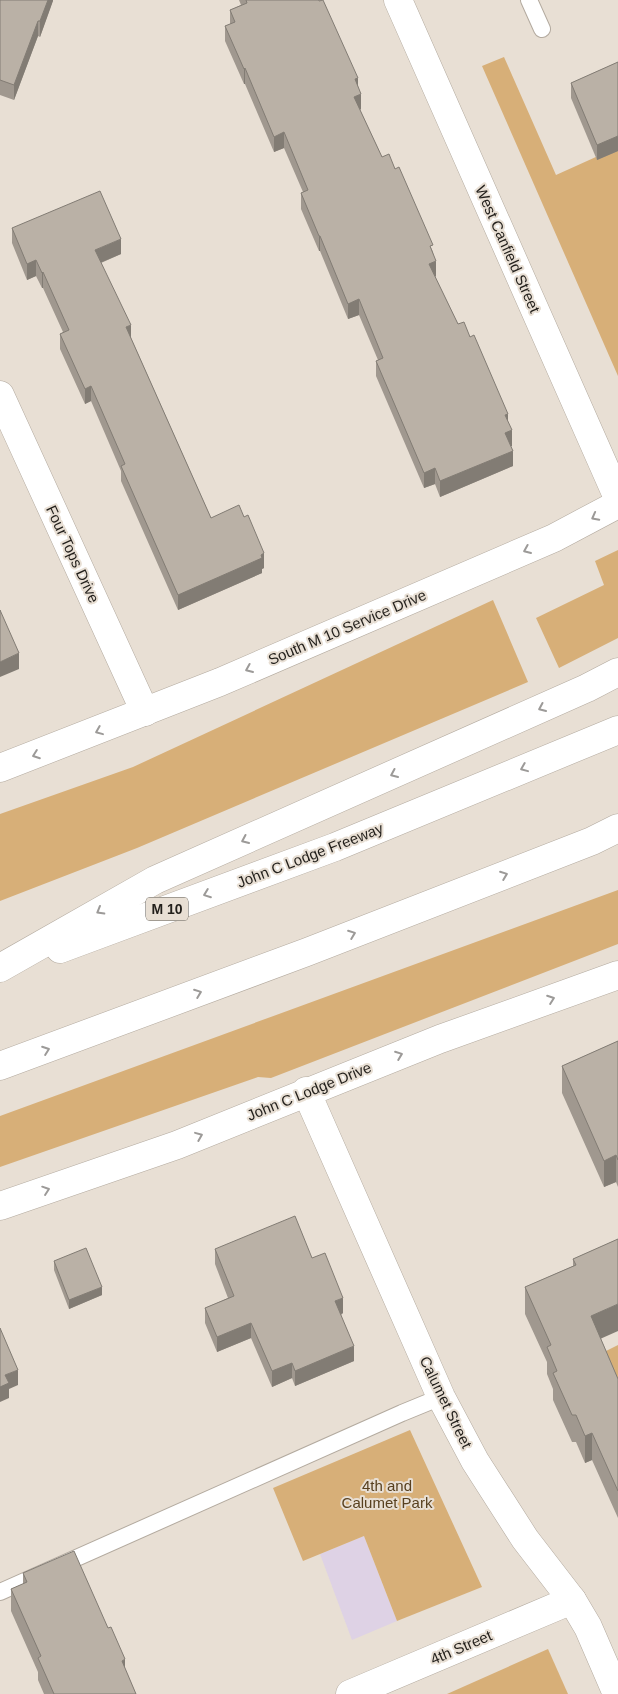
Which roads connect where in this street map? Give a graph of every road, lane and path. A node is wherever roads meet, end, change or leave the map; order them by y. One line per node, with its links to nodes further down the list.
1 (398, 0): 5 (main road, West Canfield Street)
2 (530, 0): 3 (lane)
3 (542, 29)
4 (0, 395): 8 (main road, Four Tops Drive)
5 (618, 498)
6 (618, 504): 8 (main road, South M 10 Service Drive, one-way to 8)
7 (618, 672): 13 (main road, one-way to 13)
8 (145, 712): 10 (main road, South M 10 Service Drive, one-way to 10)
9 (618, 730): 13 (main road, John C Lodge Freeway / M 10, one-way to 13)
10 (0, 768)
11 (618, 828): 12 (main road)
12 (605, 838): 15 (main road, one-way to 12)
13 (0, 970)
14 (618, 975): 16 (main road, John C Lodge Drive, one-way to 14)
15 (0, 1066)
16 (306, 1092): 17 (main road, John C Lodge Drive, one-way to 16); 18 (main road, Calumet Street)
17 (0, 1206)
18 (441, 1397): 19 (lane); 20 (main road, Calumet Street)
19 (0, 1592)
20 (572, 1600): 21 (main road, 4th Street); 22 (main road, Calumet Street)
21 (350, 1694)
22 (617, 1694)

